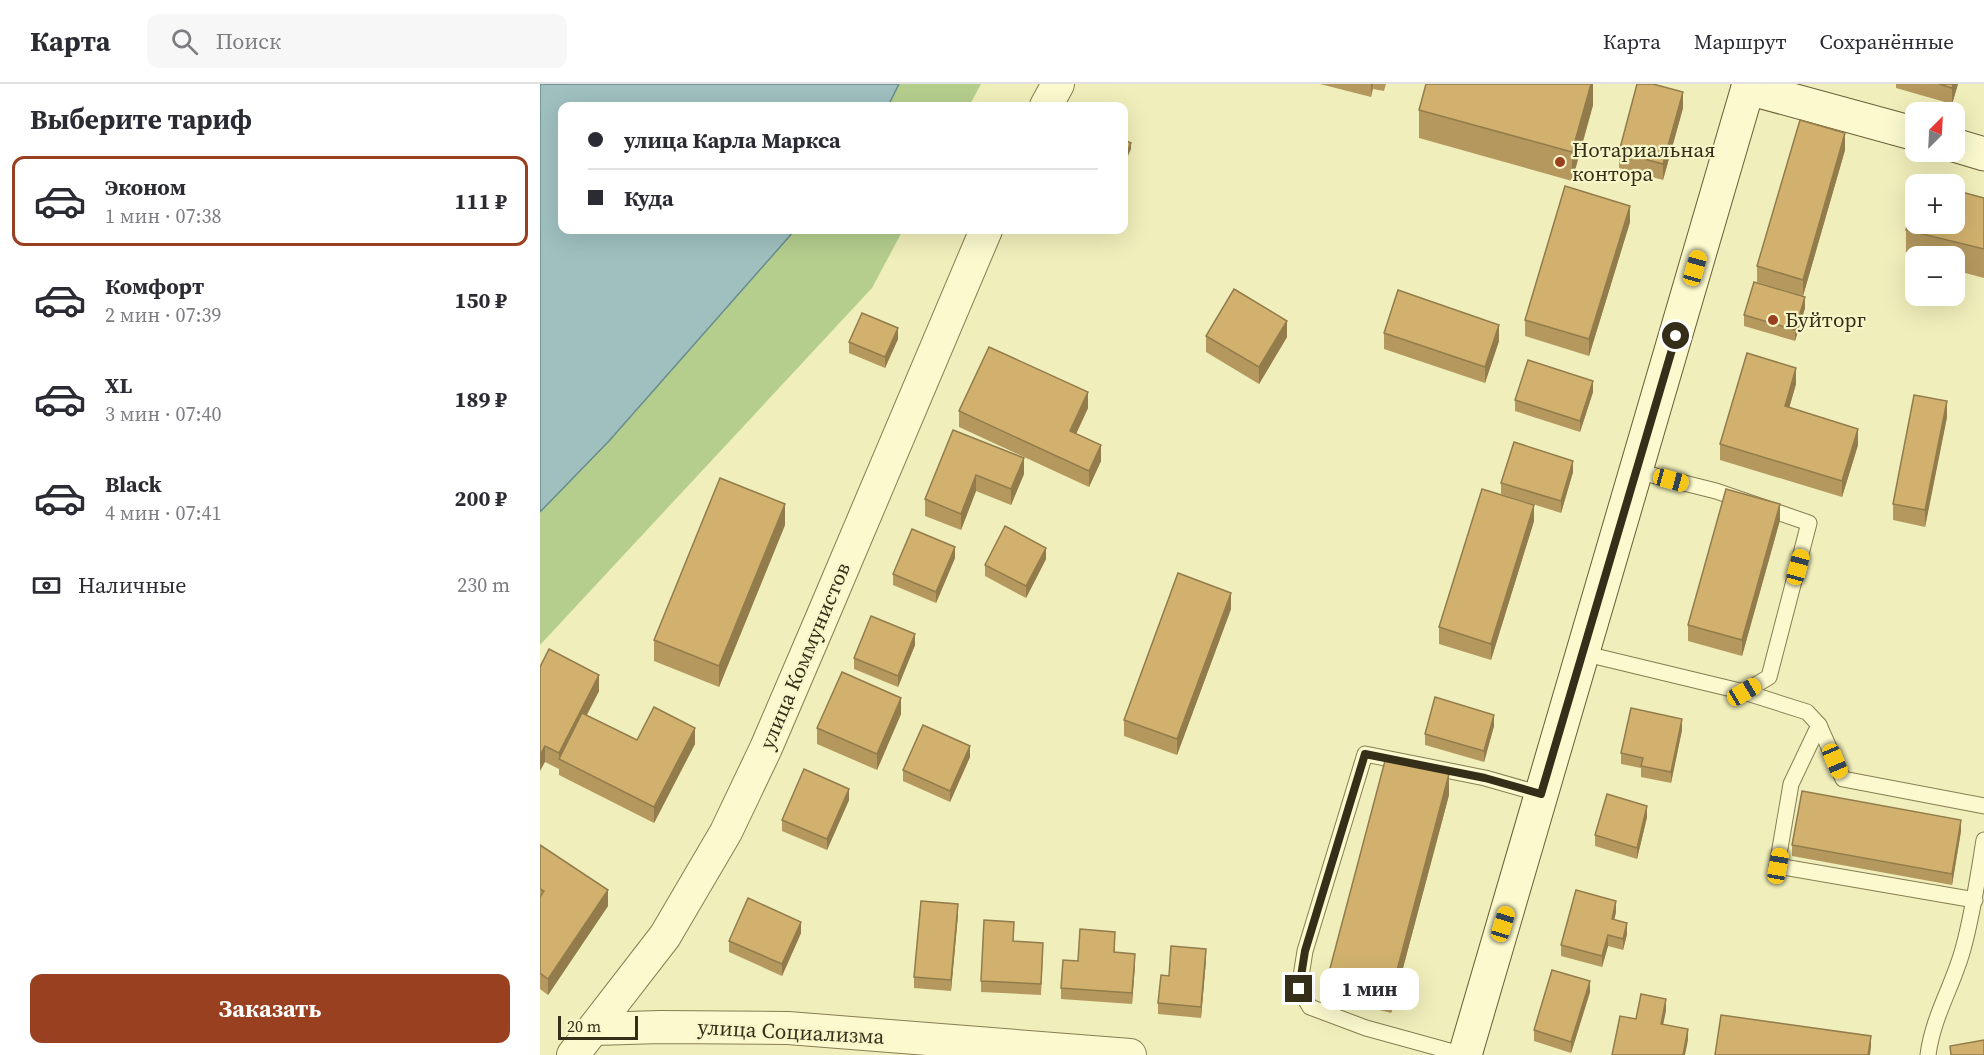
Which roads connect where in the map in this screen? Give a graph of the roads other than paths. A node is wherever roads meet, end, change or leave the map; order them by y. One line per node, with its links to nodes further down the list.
1 (1058, 84): 3 (street)
2 (1742, 86): 4 (main road); 8 (main road)
3 (1048, 102)
4 (1905, 131)
5 (1965, 149): 6 (main road)
6 (1984, 154)
7 (984, 234): 16 (street, улица Коммунистов)
8 (1636, 471): 9 (main road); 10 (lane)
9 (1582, 653): 10 (lane); 12 (main road)
10 (1744, 692): 11 (lane)
11 (1819, 725): 13 (lane); 15 (lane)
12 (1541, 794): 19 (main road); 19 (lane)
13 (1984, 806)
14 (1984, 840): 15 (lane)
15 (1975, 900): 20 (lane)
16 (595, 1029): 17 (street, улица Коммунистов); 18 (street, улица Социализма)
17 (573, 1055)
18 (1130, 1055)
19 (1464, 1055)
20 (1928, 1055)

